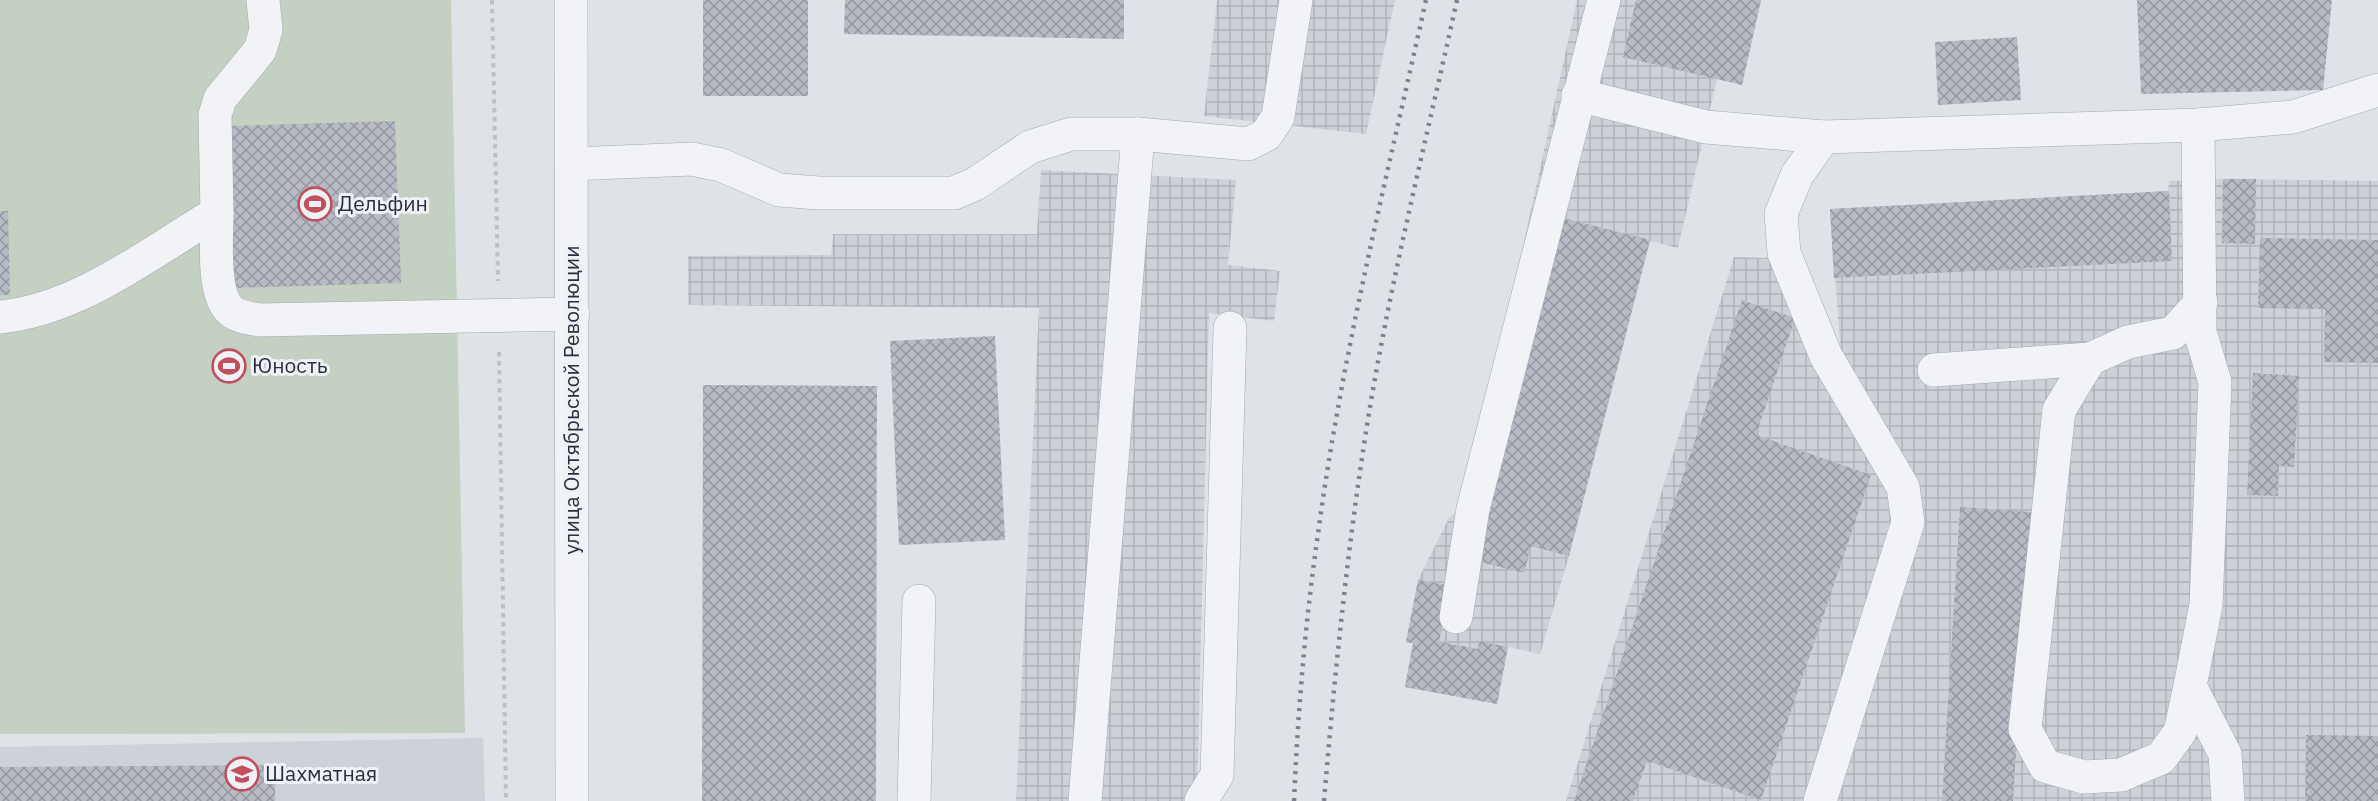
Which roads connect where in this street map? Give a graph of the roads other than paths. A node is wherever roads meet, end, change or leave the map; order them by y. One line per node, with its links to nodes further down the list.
1 (263, 0): 11 (street)
2 (571, 0): 10 (street, улица Октябрьской Революции)
3 (1296, 0): 8 (street)
4 (1604, 0): 6 (street)
5 (2378, 90): 7 (street)
6 (1578, 95): 9 (street); 19 (street)
7 (2198, 125): 9 (street); 12 (street)
8 (1138, 134): 10 (street); 23 (street)
9 (1824, 137): 25 (street)
10 (572, 164): 13 (street, улица Октябрьской Революции)
11 (217, 213): 13 (street); 14 (street)
12 (2201, 302): 16 (street); 20 (street)
13 (573, 314): 21 (street, улица Октябрьской Революции)
14 (0, 316)
15 (1230, 328): 24 (street)
16 (2090, 359): 17 (street); 20 (street)
17 (1934, 370)
18 (919, 601): 22 (street)
19 (1456, 617)
20 (2190, 686): 26 (street)
21 (572, 801)
22 (914, 801)
23 (1085, 801)
24 (1201, 801)
25 (1820, 801)
26 (2228, 801)

